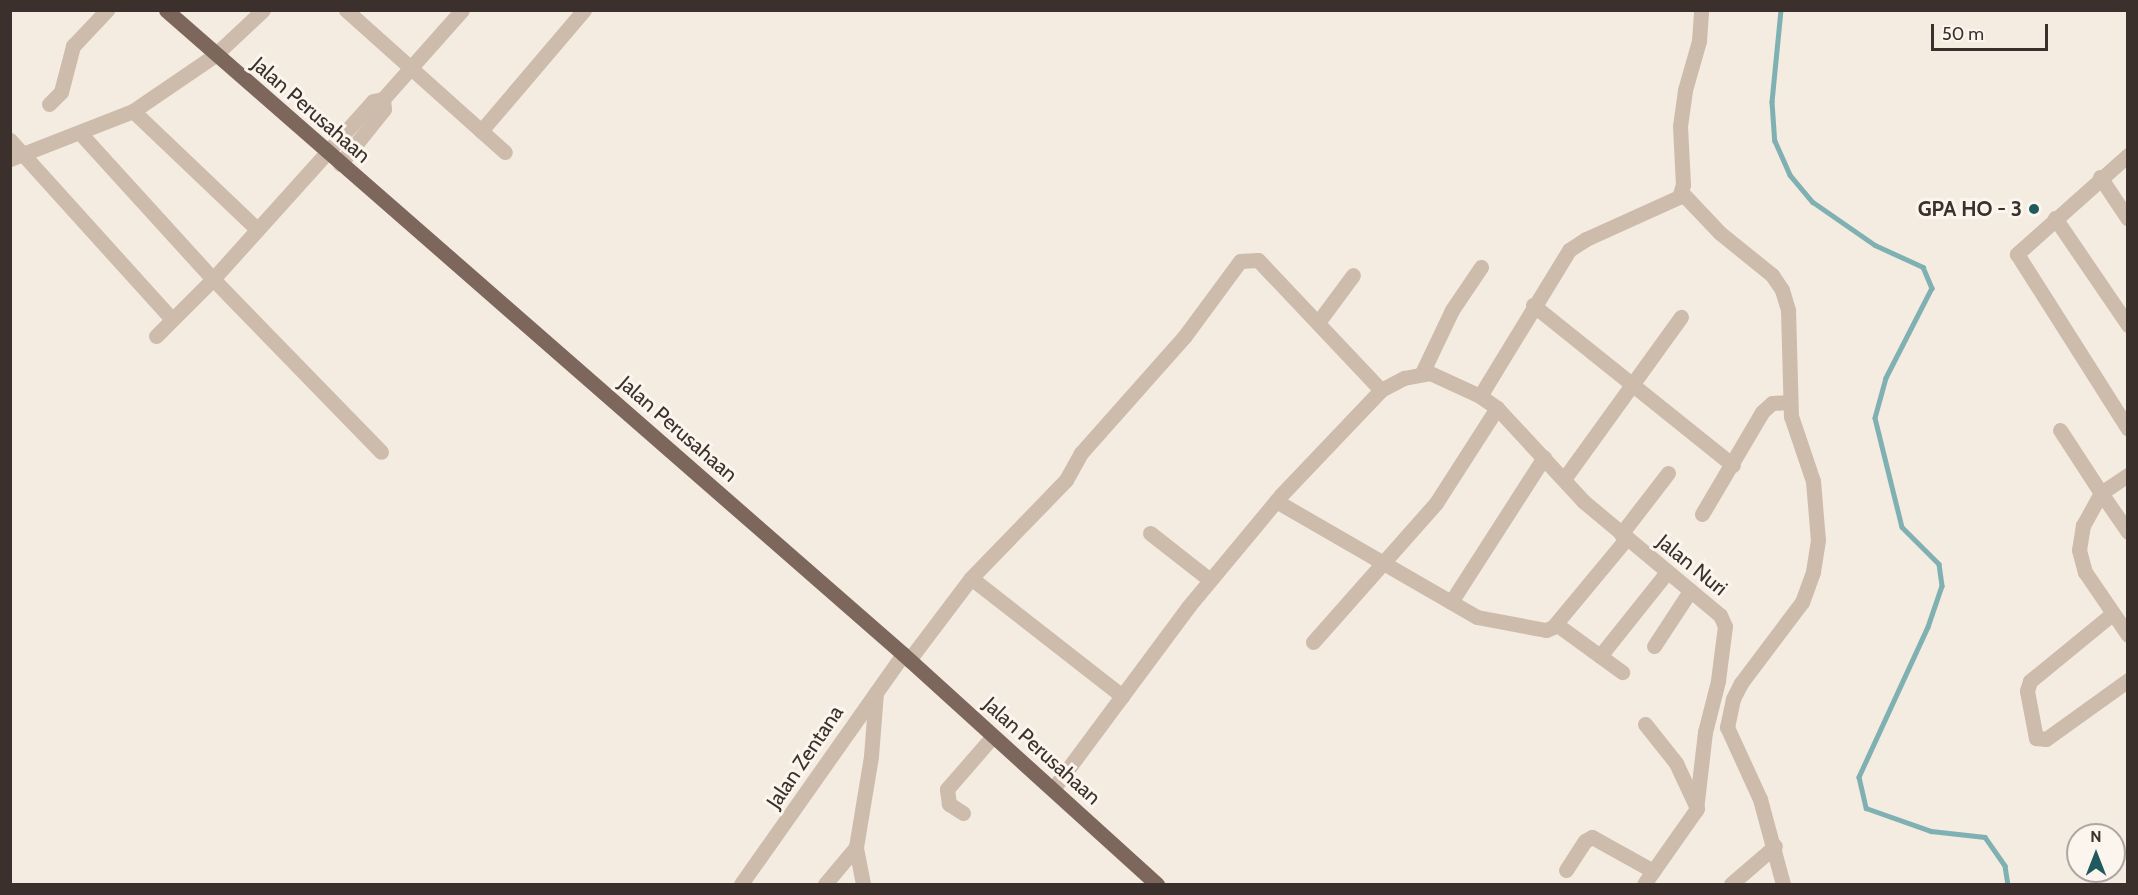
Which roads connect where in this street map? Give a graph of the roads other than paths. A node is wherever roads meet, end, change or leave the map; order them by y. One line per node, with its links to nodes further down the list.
1 (107, 10): 10 (street)
2 (263, 10): 8 (street)
3 (462, 10): 9 (street)
4 (1701, 10): 20 (street)
5 (169, 11): 8 (main road, Jalan Perusahaan)
6 (352, 12): 9 (street)
7 (579, 12): 12 (street)
8 (211, 51): 11 (street); 18 (main road, Jalan Perusahaan)
9 (410, 68): 12 (street); 18 (street)
10 (49, 104)
11 (133, 111): 13 (street); 23 (street)
12 (481, 131): 15 (street)
13 (80, 132): 17 (street); 26 (street)
14 (10, 140): 17 (street)
15 (505, 152)
16 (2127, 155): 19 (street)
17 (15, 157): 29 (street)
18 (335, 158): 23 (street); 65 (main road, Jalan Perusahaan)
19 (2100, 177): 21 (street); 22 (street)
20 (1682, 193): 27 (street); 37 (street)
21 (2055, 218): 31 (street); 39 (street)
22 (2127, 219)
23 (256, 228): 26 (street)
24 (1481, 267): 33 (street)
25 (1353, 275): 30 (street)
26 (213, 279): 29 (street); 41 (street)
27 (1533, 305): 34 (street); 36 (street)
28 (1681, 317): 34 (street)
29 (172, 319): 32 (street)
30 (1320, 321): 35 (street); 55 (street, Jalan Zentana)
31 (2127, 325)
32 (156, 336)
33 (1422, 373): 35 (street); 36 (street, Jalan Nuri)
34 (1632, 385): 43 (street); 46 (street)
35 (1381, 390): 48 (street)
36 (1480, 396): 38 (street, Jalan Nuri)
37 (1786, 402): 43 (street); 70 (street)
38 (1497, 408): 42 (street, Jalan Nuri); 53 (street)
39 (2127, 429)
40 (2060, 430): 47 (street)
41 (381, 452)
42 (1545, 457): 46 (street, Jalan Nuri); 58 (street)
43 (1733, 465): 49 (street)
44 (1668, 473): 52 (street)
45 (2127, 475): 47 (street)
46 (1564, 479): 52 (street, Jalan Nuri)
47 (2101, 493): 50 (street); 59 (street)
48 (1276, 501): 53 (street); 56 (street)
49 (1702, 514)
50 (2127, 532)
51 (1150, 533): 56 (street)
52 (1624, 536): 54 (street, Jalan Nuri); 60 (street)
53 (1382, 562): 58 (street); 62 (street)
54 (1667, 572): 57 (street, Jalan Nuri); 64 (street)
55 (971, 578): 65 (street, Jalan Zentana); 69 (street)
56 (1210, 580): 69 (street)
57 (1690, 591): 63 (street); 70 (street, Jalan Nuri)
58 (1451, 602): 60 (street)
59 (2112, 614): 61 (street); 67 (street)
60 (1556, 624): 64 (street)
61 (2127, 635)
62 (1313, 642)
63 (1654, 646)
64 (1600, 656): 66 (street)
65 (906, 657): 68 (street, Jalan Zentana); 72 (main road, Jalan Perusahaan)
66 (1622, 672)
67 (2125, 686)
68 (876, 689): 77 (street); 80 (street, Jalan Zentana)
69 (1122, 696): 73 (street)
70 (1724, 699): 74 (street, Jalan Nuri); 76 (street)
71 (1645, 724): 74 (street)
72 (993, 736): 73 (main road, Jalan Perusahaan); 75 (street)
73 (1053, 789): 83 (main road, Jalan Perusahaan)
74 (1697, 808): 79 (street, Jalan Nuri)
75 (963, 813)
76 (1775, 846): 85 (street); 86 (street)
77 (856, 847): 81 (street); 82 (street)
78 (1566, 870): 79 (street)
79 (1653, 871): 84 (street, Jalan Nuri)
80 (741, 885)
81 (825, 885)
82 (863, 885)
83 (1157, 885)
84 (1644, 885)
85 (1731, 885)
86 (1784, 885)

